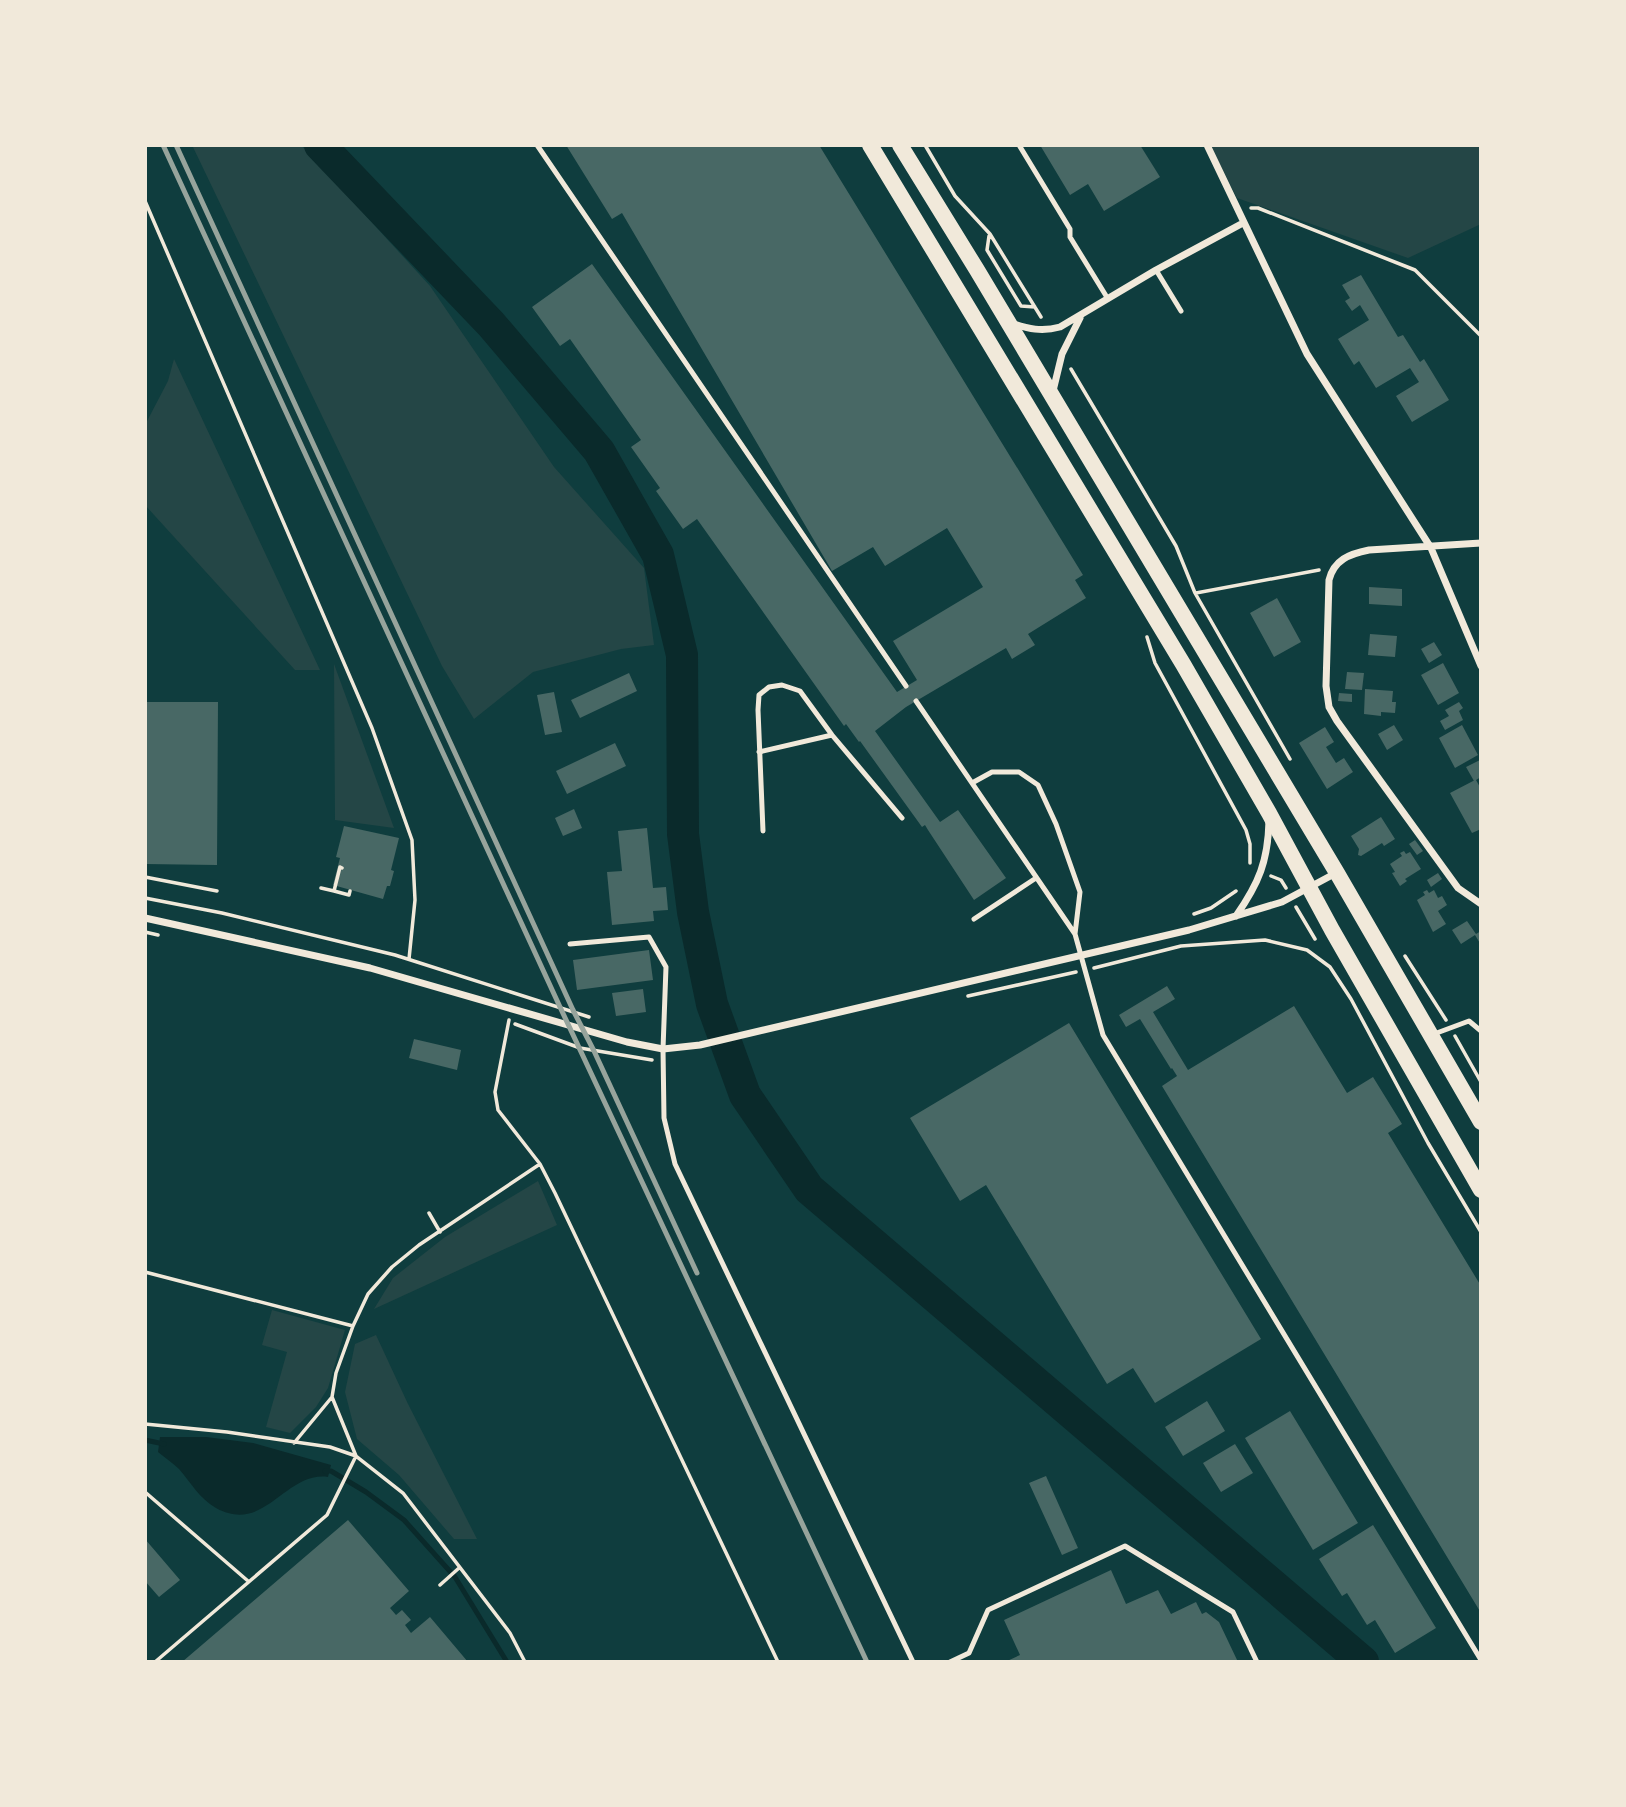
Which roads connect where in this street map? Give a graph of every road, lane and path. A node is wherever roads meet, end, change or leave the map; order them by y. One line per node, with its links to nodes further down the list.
1 (537, 145): 26 (lane)
2 (870, 145): 32 (main road)
3 (900, 145): 16 (main road)
4 (925, 145): 10 (path)
5 (1019, 145): 12 (lane)
6 (1207, 145): 8 (street)
7 (145, 201): 57 (path)
8 (1237, 209): 9 (street); 18 (path)
9 (1243, 223): 11 (street); 22 (street)
10 (990, 234): 13 (path); 13 (path)
11 (1156, 270): 12 (street); 14 (lane)
12 (1108, 299): 15 (street)
13 (1035, 307): 17 (path)
14 (1181, 311)
15 (1082, 315): 17 (street); 19 (street)
16 (1007, 322): 17 (street); 20 (main road)
17 (1048, 331)
18 (1480, 335)
19 (1062, 354): 20 (street); 24 (path)
20 (1052, 399): 36 (main road)
21 (1481, 543): 22 (street)
22 (1431, 548): 23 (street); 25 (street)
23 (1332, 569): 24 (path); 46 (street)
24 (1195, 593): 30 (path)
25 (1481, 666)
26 (906, 686)
27 (916, 701): 31 (lane)
28 (832, 735): 29 (lane); 29 (lane); 33 (lane)
29 (759, 752): 34 (lane)
30 (1293, 764)
31 (972, 783): 38 (lane); 52 (lane)
32 (1269, 813): 40 (main road); 48 (street)
33 (902, 818)
34 (763, 831)
35 (342, 868): 43 (path)
36 (1337, 873): 40 (street); 66 (main road)
37 (145, 877): 42 (path)
38 (1037, 878): 50 (lane); 52 (lane)
39 (321, 888): 43 (path)
40 (1309, 888): 48 (street); 71 (main road)
41 (1239, 889): 47 (path)
42 (217, 891)
43 (334, 891): 44 (path)
44 (350, 891)
45 (145, 898): 57 (path)
46 (1481, 904)
47 (1188, 917)
48 (1236, 917): 56 (street)
49 (145, 918): 61 (street)
50 (974, 919)
51 (145, 932): 53 (path)
52 (1075, 934): 56 (lane)
53 (158, 935)
54 (570, 944): 67 (lane)
55 (1401, 949): 64 (path)
56 (1081, 955): 58 (lane); 67 (street)
57 (409, 959): 59 (path)
58 (1085, 970): 60 (path); 74 (path); 85 (lane)
59 (509, 993)
60 (960, 998)
61 (509, 1006): 63 (path); 67 (street)
62 (497, 1017): 63 (path)
63 (509, 1021): 70 (path)
64 (1451, 1028): 65 (lane); 66 (lane); 68 (path)
65 (1481, 1031)
66 (1430, 1035): 69 (main road)
67 (663, 1049): 89 (lane)
68 (1481, 1082)
69 (1481, 1122)
70 (540, 1164): 73 (path); 88 (path)
71 (1481, 1189)
72 (429, 1213): 73 (path)
73 (440, 1231): 76 (path)
74 (1481, 1232)
75 (145, 1272): 76 (path)
76 (353, 1326): 77 (path)
77 (332, 1397): 79 (path); 80 (path)
78 (145, 1424): 79 (path)
79 (294, 1443): 80 (path)
80 (356, 1456): 82 (path); 83 (path)
81 (145, 1492): 83 (path)
82 (460, 1567): 84 (path); 87 (path)
83 (248, 1581): 86 (path)
84 (440, 1585)
85 (1481, 1660)
86 (155, 1662)
87 (525, 1662)
88 (778, 1662)
89 (913, 1662)
90 (950, 1662): 91 (lane)
91 (1257, 1662)

